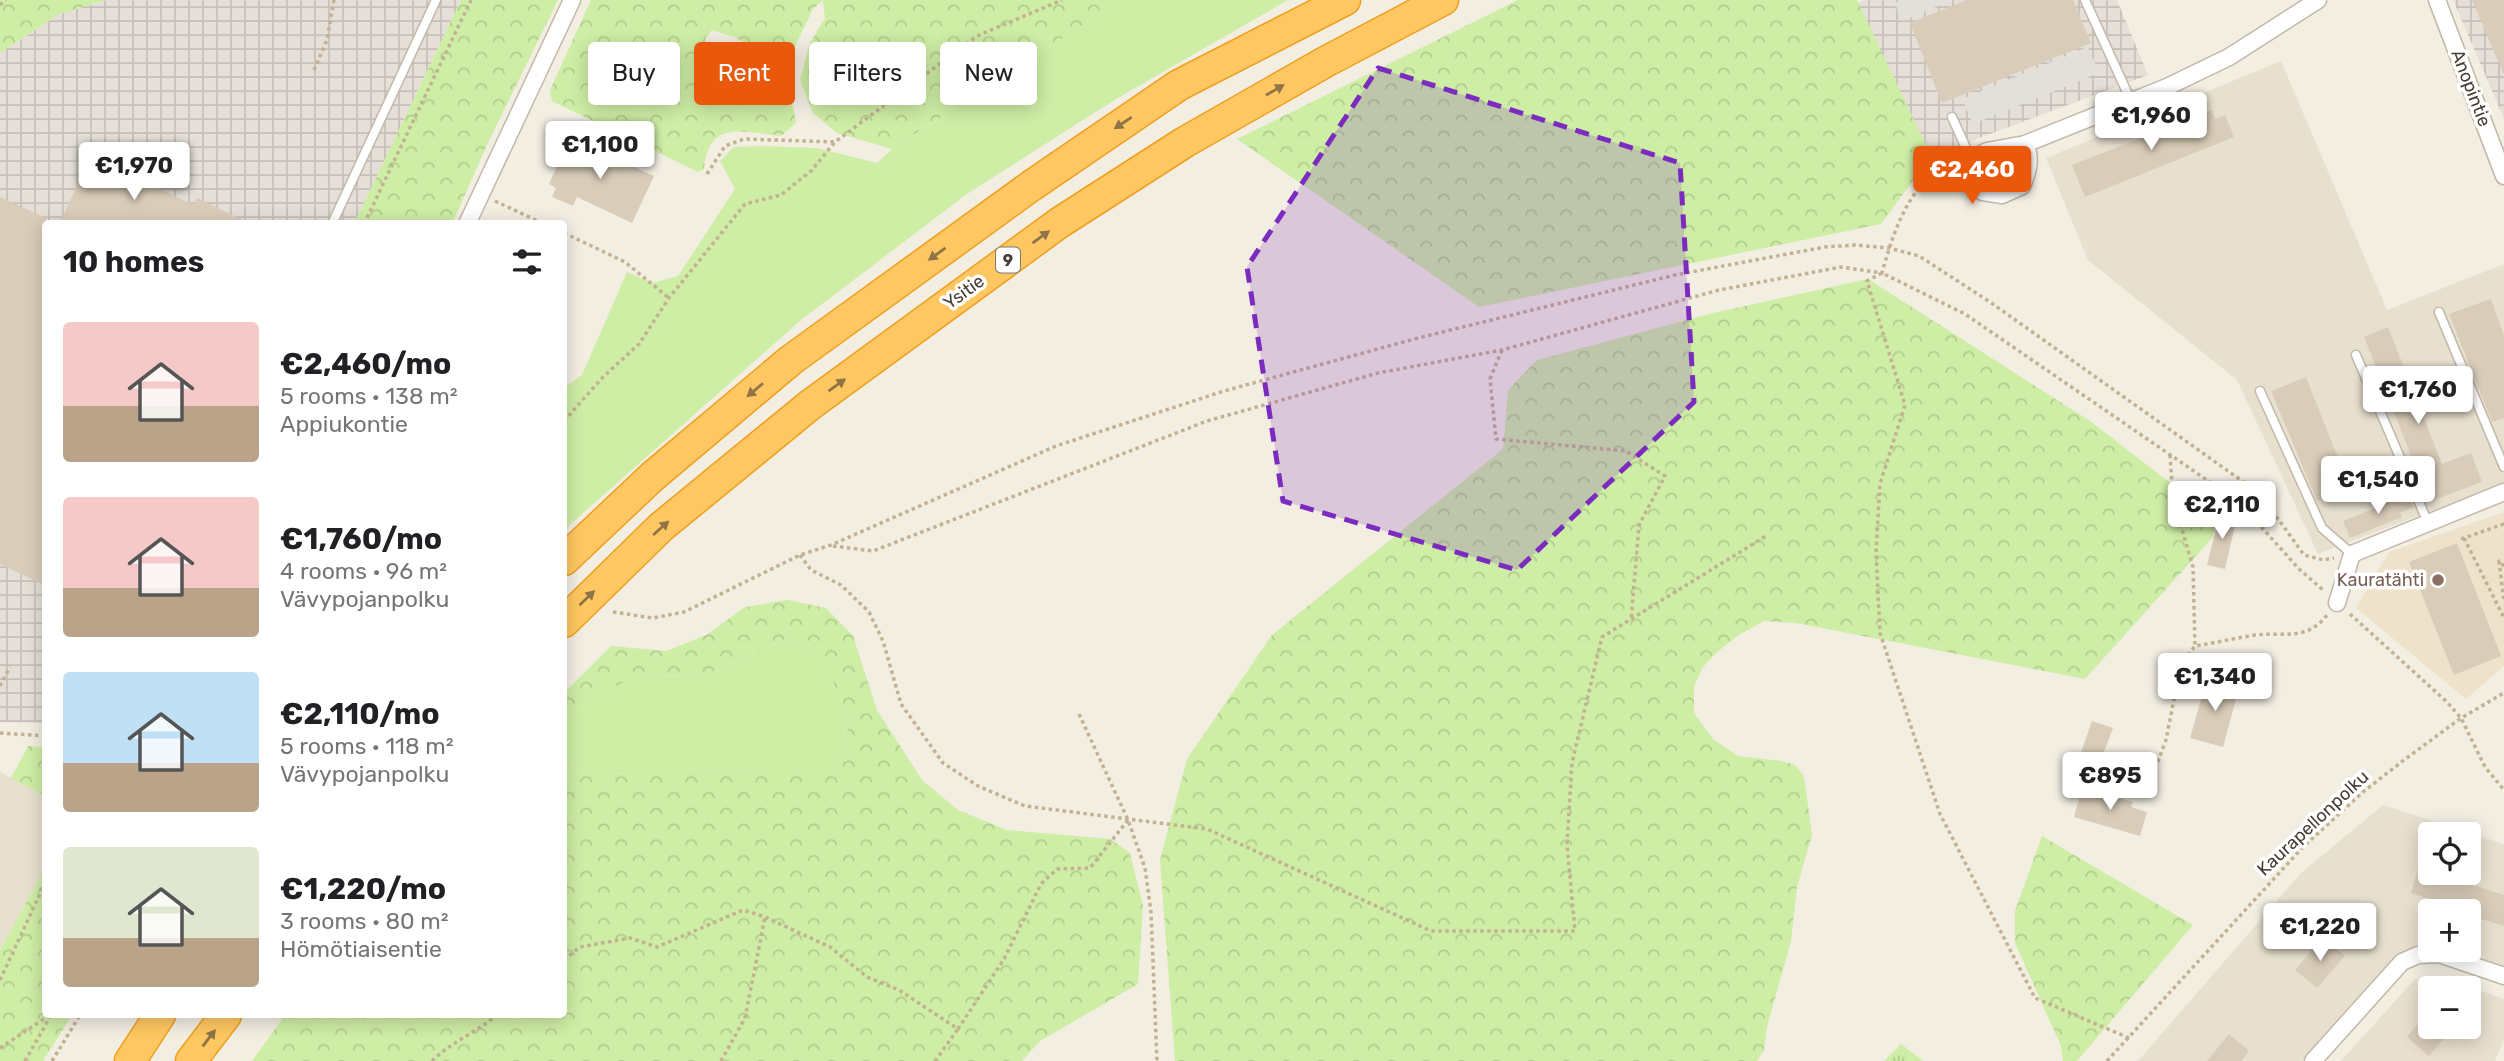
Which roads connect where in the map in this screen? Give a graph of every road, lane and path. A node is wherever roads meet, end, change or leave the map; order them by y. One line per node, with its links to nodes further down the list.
1 (6, 0): 13 (path)
2 (334, 0): 14 (path)
3 (436, 0): 25 (lane)
4 (471, 0): 26 (path)
5 (572, 0): 24 (street)
6 (1062, 0): 18 (path)
7 (1315, 0): 15 (highway)
8 (1345, 0): 15 (highway)
9 (1443, 0): 53 (highway, Ysitie / 9, one-way to 9)
10 (2085, 0): 16 (lane)
11 (2318, 0): 16 (street)
12 (2437, 0): 23 (street, Anopintie)
13 (0, 5)
14 (314, 70)
15 (1180, 85): 47 (highway, one-way to 47)
16 (2131, 101): 19 (street)
17 (1952, 117): 20 (lane)
18 (835, 142): 22 (path); 32 (path)
19 (2025, 144): 20 (street); 20 (street)
20 (1971, 159)
21 (1953, 160): 30 (path)
22 (708, 174)
23 (2504, 176)
24 (480, 194): 27 (street); 28 (path)
25 (333, 220)
26 (366, 220)
27 (469, 220)
28 (535, 220)
29 (567, 234): 32 (path)
30 (1889, 248): 31 (path); 44 (path); 45 (path)
31 (1882, 273): 34 (path); 38 (path); 78 (path)
32 (669, 298): 37 (path)
33 (2439, 312): 39 (lane)
34 (1502, 350): 44 (path); 54 (path)
35 (2356, 355): 41 (lane)
36 (2260, 391): 45 (lane)
37 (567, 418)
38 (2169, 455): 50 (path); 55 (path)
39 (2504, 467)
40 (2504, 492): 41 (street)
41 (2428, 523): 45 (street)
42 (2504, 524): 52 (path)
43 (1766, 537): 54 (path)
44 (831, 545): 46 (path)
45 (2353, 554): 50 (street)
46 (800, 555): 51 (path); 65 (path)
47 (567, 557)
48 (2504, 566): 49 (path)
49 (2504, 601)
50 (2337, 603): 55 (path); 60 (path)
51 (613, 612)
52 (2504, 618)
53 (567, 619)
54 (1631, 621): 65 (path)
55 (2195, 646): 63 (path)
56 (10, 667): 57 (path)
57 (0, 686)
58 (2504, 693): 60 (path, Kaurapellonpolku)
59 (1079, 715): 65 (path)
60 (2460, 718): 64 (path); 78 (path, Kaurapellonpolku)
61 (0, 733): 62 (path)
62 (42, 736)
63 (2143, 777)
64 (2504, 790)
65 (1128, 820): 77 (path); 87 (path)
66 (42, 890): 70 (path)
67 (765, 917): 68 (path); 77 (path); 85 (path)
68 (567, 958)
69 (2504, 976): 89 (street)
70 (0, 980)
71 (45, 1018): 79 (path)
72 (48, 1018): 80 (path)
73 (78, 1018): 81 (path)
74 (158, 1018): 82 (highway)
75 (224, 1018): 83 (highway, one-way to 75)
76 (493, 1018): 84 (path)
77 (958, 1029): 86 (path)
78 (2129, 1038): 88 (path, Kaurapellonpolku)
79 (0, 1048)
80 (24, 1061)
81 (52, 1061)
82 (130, 1061)
83 (191, 1061)
84 (432, 1061)
85 (722, 1061)
86 (935, 1061)
87 (1157, 1061)
88 (2107, 1061)
89 (2313, 1061)

